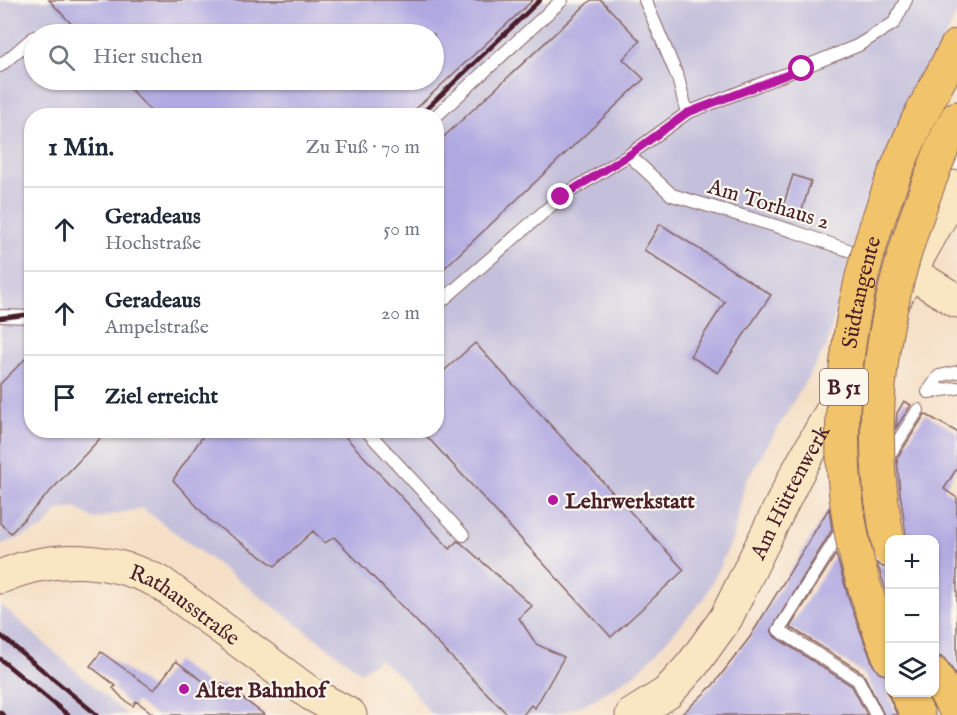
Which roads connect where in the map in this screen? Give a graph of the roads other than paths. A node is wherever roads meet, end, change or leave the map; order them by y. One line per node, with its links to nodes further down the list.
1 (562, 0): 7 (lane)
2 (645, 0): 8 (lane)
3 (906, 0): 8 (lane)
4 (24, 46): 6 (lane)
5 (957, 46): 24 (main road, Südtangente / B 51, bridge)
6 (0, 66)
7 (444, 109)
8 (687, 113): 10 (lane)
9 (952, 127): 22 (main road, Südtangente / B 51, bridge)
10 (629, 155): 12 (lane, Am Torhaus 2); 13 (lane)
11 (957, 187): 12 (main road, Am Hüttenwerk)
12 (910, 272): 14 (main road); 29 (main road, Am Hüttenwerk)
13 (444, 299)
14 (957, 301)
15 (0, 316): 16 (lane)
16 (24, 317)
17 (957, 372): 18 (lane)
18 (957, 388)
19 (918, 410): 30 (lane)
20 (373, 438): 21 (lane)
21 (463, 535)
22 (887, 535)
23 (0, 577): 28 (main road, Rathausstraße)
24 (885, 645)
25 (939, 682): 27 (main road)
26 (908, 697): 31 (main road)
27 (957, 712)
28 (350, 715)
29 (633, 715)
30 (876, 715)
31 (918, 715)

